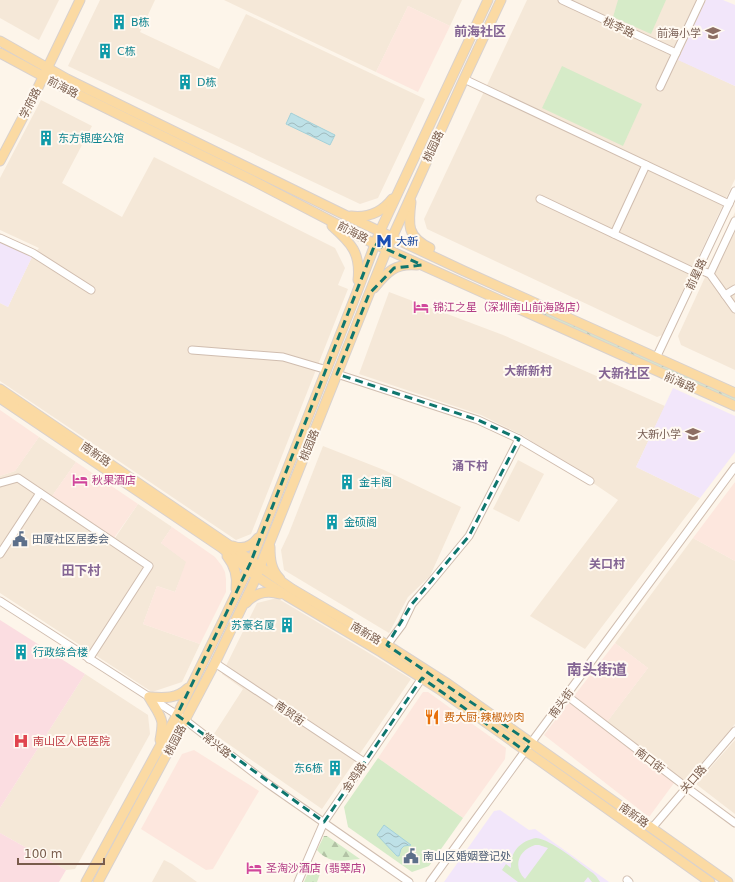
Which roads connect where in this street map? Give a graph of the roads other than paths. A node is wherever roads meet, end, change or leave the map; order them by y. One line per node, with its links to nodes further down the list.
1 (75, 0): 10 (main road, 学府路)
2 (80, 0): 10 (main road, 学府路)
3 (488, 0): 17 (main road, 桃园路)
4 (501, 0): 12 (main road, 桃园路)
5 (562, 0): 9 (street, 桃李路)
6 (701, 0): 9 (street)
7 (0, 41): 10 (main road, 前海路)
8 (0, 53): 11 (main road, 前海路)
9 (676, 53): 13 (street)
10 (45, 67): 11 (main road, 学府路); 22 (main road, 前海路)
11 (41, 76): 14 (main road, 学府路); 15 (main road, 学府路); 23 (main road, 前海路)
12 (464, 79): 16 (street); 18 (main road, 桃园路)
13 (660, 87)
14 (0, 150)
15 (0, 161)
16 (646, 165): 21 (street); 26 (street)
17 (402, 184): 22 (main road); 25 (main road, 桃园路)
18 (414, 189): 27 (main road, 桃园路); 32 (main road)
19 (735, 191): 21 (street, 前星路)
20 (540, 199): 26 (street)
21 (729, 204): 33 (street, 前星路)
22 (345, 215): 25 (main road, 前海路)
23 (326, 219): 29 (main road, 前海路); 37 (main road)
24 (735, 221): 34 (street)
25 (380, 231): 27 (main road, 前海路); 29 (main road, 桃园路)
26 (614, 234): 33 (street)
27 (392, 237): 30 (main road, 桃园路); 32 (main road, 前海路)
28 (0, 238): 36 (street)
29 (375, 244): 30 (main road, 前海路); 37 (main road, 桃园路)
30 (387, 249): 31 (main road, 前海路); 38 (main road, 桃园路)
31 (422, 265): 38 (main road); 48 (main road, 前海路)
32 (464, 271): 42 (main road, 前海路)
33 (697, 271): 34 (street); 42 (street, 前星路)
34 (710, 274): 39 (street)
35 (735, 289): 39 (street)
36 (91, 290)
37 (357, 292): 43 (main road, 桃园路)
38 (369, 294): 44 (main road, 桃园路)
39 (726, 295): 40 (street)
40 (735, 309)
41 (192, 350): 43 (street)
42 (656, 358): 46 (main road, 前海路)
43 (326, 370): 54 (main road, 桃园路)
44 (337, 374): 49 (street); 55 (main road, 桃园路)
45 (0, 389): 56 (main road, 南新路)
46 (735, 393)
47 (0, 398): 56 (main road, 南新路)
48 (735, 406)
49 (519, 439): 51 (street); 64 (street)
50 (735, 467): 69 (street, 南头街)
51 (590, 481)
52 (0, 483): 53 (street)
53 (40, 493): 57 (street); 65 (street)
54 (263, 532): 56 (main road); 58 (main road, 桃园路)
55 (270, 542): 59 (main road, 桃园路); 60 (main road)
56 (224, 545): 58 (main road, 南新路); 61 (main road)
57 (0, 554)
58 (249, 565): 59 (main road, 南新路); 61 (main road, 桃园路)
59 (258, 572): 60 (main road, 南新路); 63 (main road, 桃园路)
60 (289, 593): 63 (main road); 64 (main road, 南新路); 67 (main road, 南新路)
61 (234, 598): 68 (main road, 桃园路)
62 (0, 601): 65 (street, 常兴路)
63 (240, 610): 66 (main road, 桃园路)
64 (387, 645): 75 (main road, 南新路)
65 (89, 659): 70 (street, 常兴路)
66 (215, 663): 72 (main road, 桃园路); 76 (street, 南贸街)
67 (422, 678): 75 (main road, 南新路); 76 (street, 金鸡路)
68 (192, 684): 70 (main road); 71 (main road, 桃园路)
69 (566, 695): 75 (street, 南头街); 77 (street, 南口街)
70 (149, 697): 71 (street, 常兴路); 74 (main road)
71 (176, 715): 72 (street, 常兴路); 74 (main road, 桃园路)
72 (185, 720): 78 (street, 常兴路); 82 (main road, 桃园路)
73 (735, 731): 77 (street, 关口路)
74 (160, 745): 81 (main road, 桃园路)
75 (528, 747): 80 (main road, 南新路); 85 (street, 南头街); 86 (main road, 南新路)
76 (364, 762): 78 (street, 金鸡路)
77 (686, 787): 79 (street, 南口街); 80 (street, 关口路)
78 (324, 822): 83 (street, 金鸡路); 84 (street, 常兴路)
79 (735, 823)
80 (652, 828): 87 (main road, 南新路)
81 (86, 882)
82 (98, 882)
83 (298, 882)
84 (409, 882)
85 (430, 882)
86 (710, 882)
87 (728, 882)

